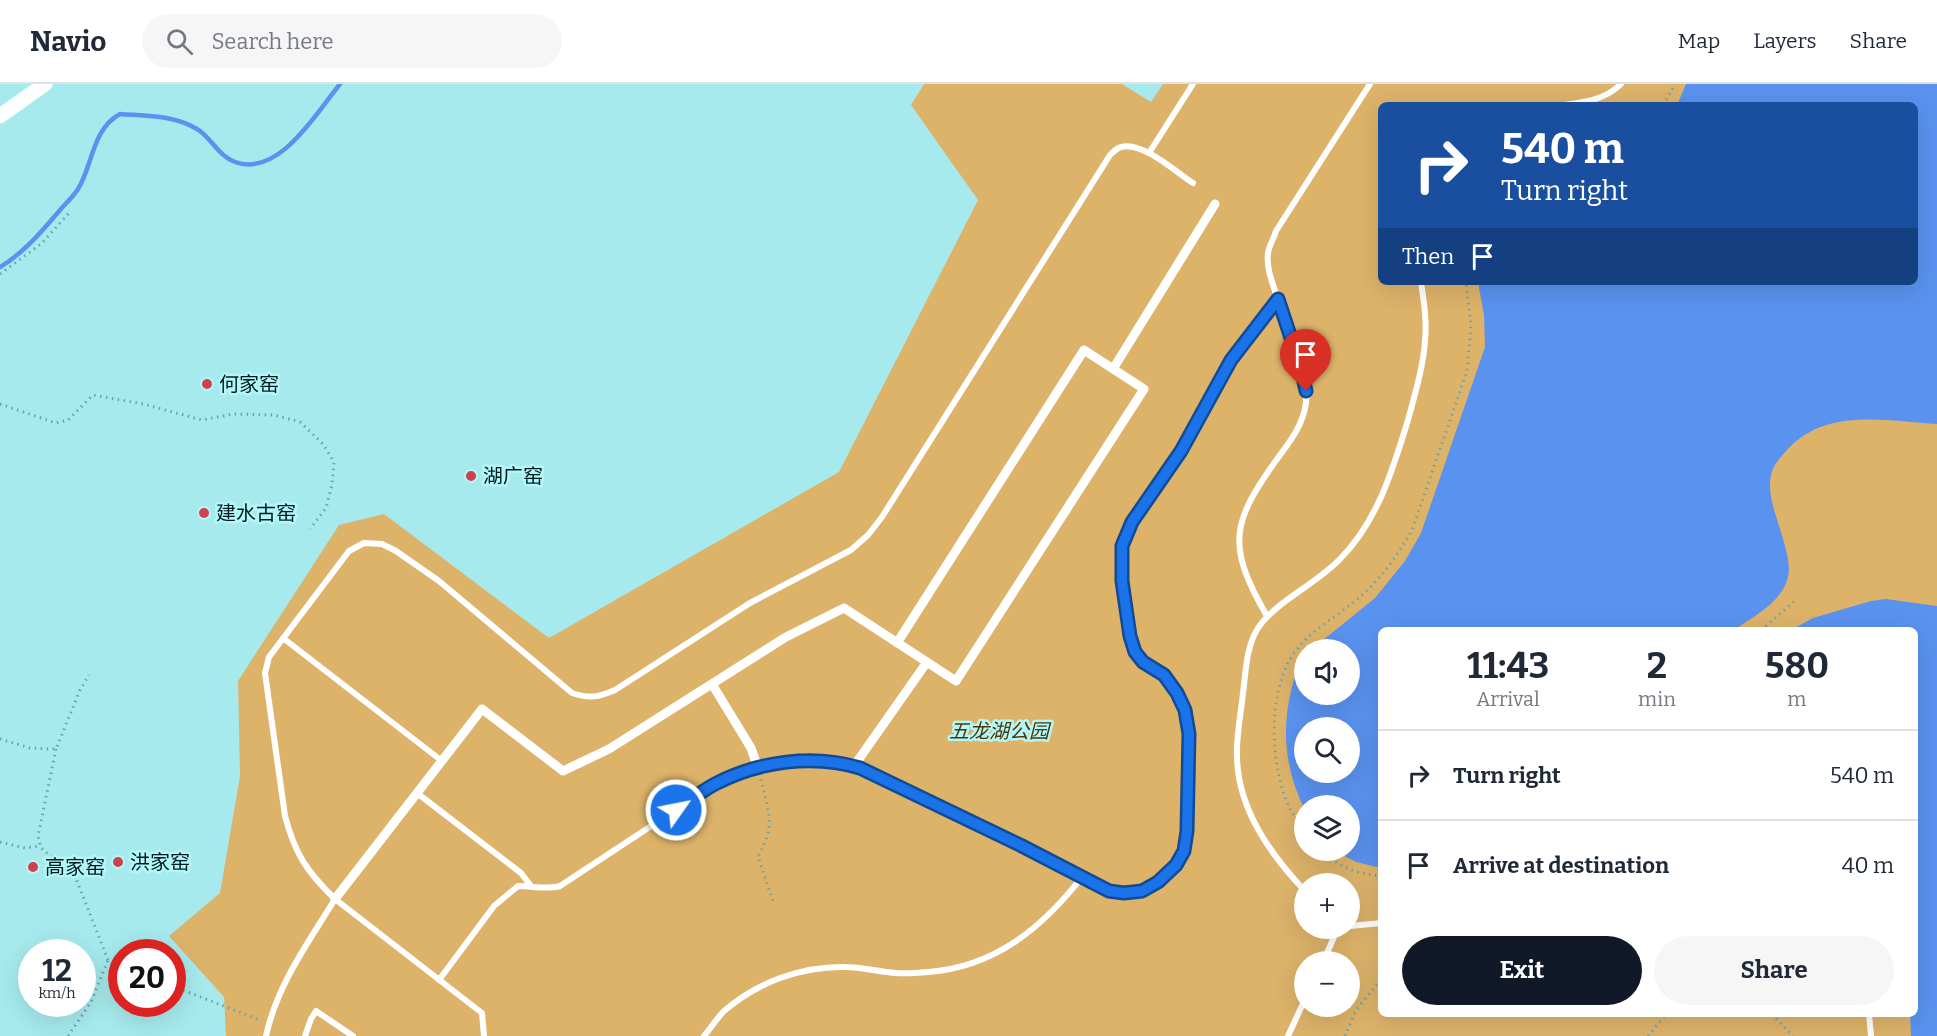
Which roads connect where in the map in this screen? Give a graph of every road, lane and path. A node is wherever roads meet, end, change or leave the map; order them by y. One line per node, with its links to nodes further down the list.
1 (45, 84): 8 (street)
2 (1192, 84): 9 (lane)
3 (1370, 84): 16 (lane)
4 (1621, 84): 6 (lane)
5 (1675, 84): 7 (path)
6 (1583, 102)
7 (1666, 102)
8 (0, 116)
9 (1149, 153): 10 (lane); 23 (lane)
10 (1192, 183)
11 (1215, 204): 17 (street)
12 (69, 213): 13 (path)
13 (0, 274)
14 (1421, 285): 21 (lane)
15 (1466, 285): 34 (path)
16 (1278, 299): 21 (lane); 39 (lane)
17 (1113, 369): 24 (street); 25 (street)
18 (0, 404): 19 (path)
19 (310, 529)
20 (1795, 601): 22 (path)
21 (1267, 616): 40 (lane)
22 (1765, 627)
23 (283, 638): 30 (lane); 42 (lane)
24 (897, 643): 25 (street); 27 (street)
25 (927, 662): 31 (street)
26 (89, 675): 29 (path)
27 (712, 684): 30 (street); 32 (street)
28 (0, 739): 29 (path)
29 (56, 749): 36 (path)
30 (442, 761): 33 (street)
31 (854, 766): 32 (lane); 39 (lane)
32 (758, 768): 41 (lane); 43 (path)
33 (417, 793): 41 (lane); 42 (street)
34 (1294, 815)
35 (0, 842): 36 (path)
36 (40, 846): 46 (path)
37 (1335, 861): 38 (path)
38 (1378, 876)
39 (1082, 877): 60 (lane)
40 (1294, 879)
41 (531, 886): 47 (lane)
42 (335, 899): 47 (lane); 54 (lane)
43 (773, 902)
44 (1378, 923): 45 (lane)
45 (1360, 925)
46 (108, 960): 55 (path)
47 (440, 980): 59 (lane)
48 (1378, 982): 62 (path)
49 (186, 991): 54 (path)
50 (1297, 1017): 61 (lane)
51 (1664, 1017): 63 (path)
52 (1775, 1017): 64 (path)
53 (1869, 1017): 65 (lane)
54 (269, 1023): 56 (lane)
55 (68, 1036)
56 (266, 1036)
57 (305, 1036): 58 (lane)
58 (353, 1036)
59 (484, 1036)
60 (704, 1036)
61 (1288, 1036)
62 (1344, 1036)
63 (1648, 1036)
64 (1793, 1036)
65 (1871, 1036)

